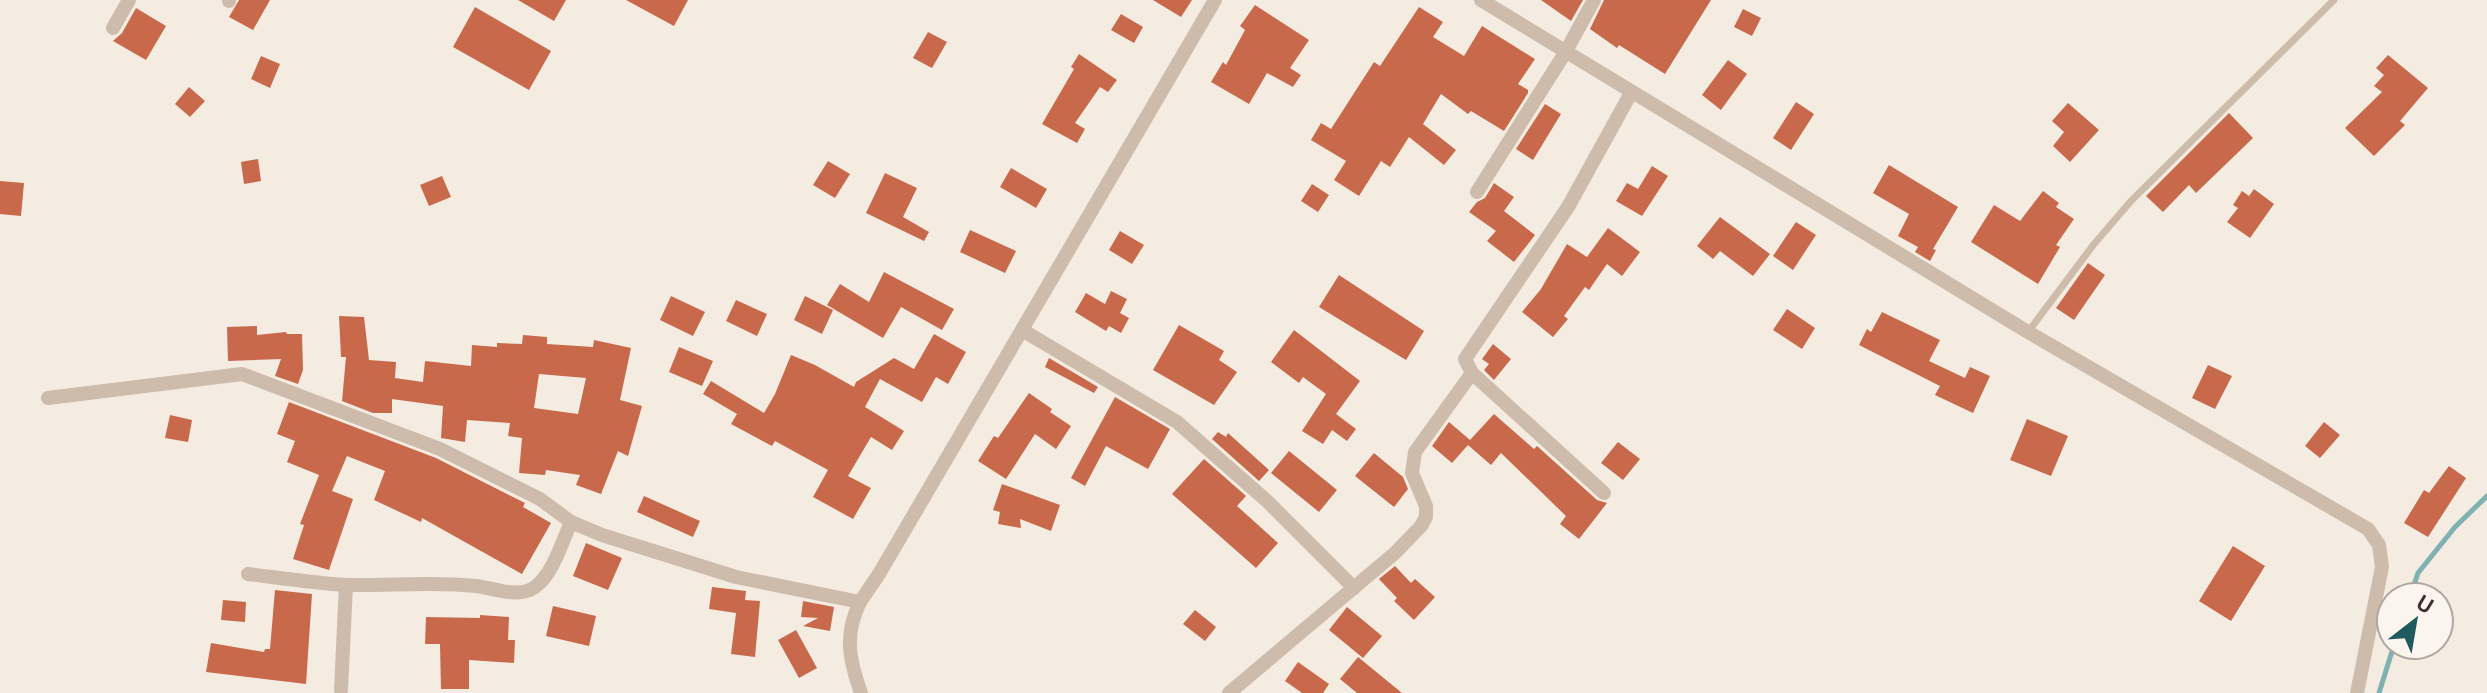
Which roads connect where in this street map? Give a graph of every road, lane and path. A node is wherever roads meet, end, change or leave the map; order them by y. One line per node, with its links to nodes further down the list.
1 (129, 0): 6 (street)
2 (1215, 0): 10 (street)
3 (1481, 0): 7 (street)
4 (1594, 0): 7 (street)
5 (2334, 0): 11 (lane)
6 (113, 28)
7 (1565, 53): 8 (street); 9 (street)
8 (1631, 93): 11 (street); 12 (street)
9 (1477, 192)
10 (1022, 330): 18 (street); 19 (street)
11 (2028, 332): 23 (street)
12 (1472, 373): 14 (street); 18 (street)
13 (48, 398): 15 (street)
14 (1604, 493)
15 (571, 522): 17 (street); 19 (street)
16 (248, 574): 17 (street)
17 (346, 585): 20 (street)
18 (1354, 588): 22 (street)
19 (860, 602): 21 (street)
20 (341, 690)
21 (861, 693)
22 (1229, 693)
23 (2357, 693)

